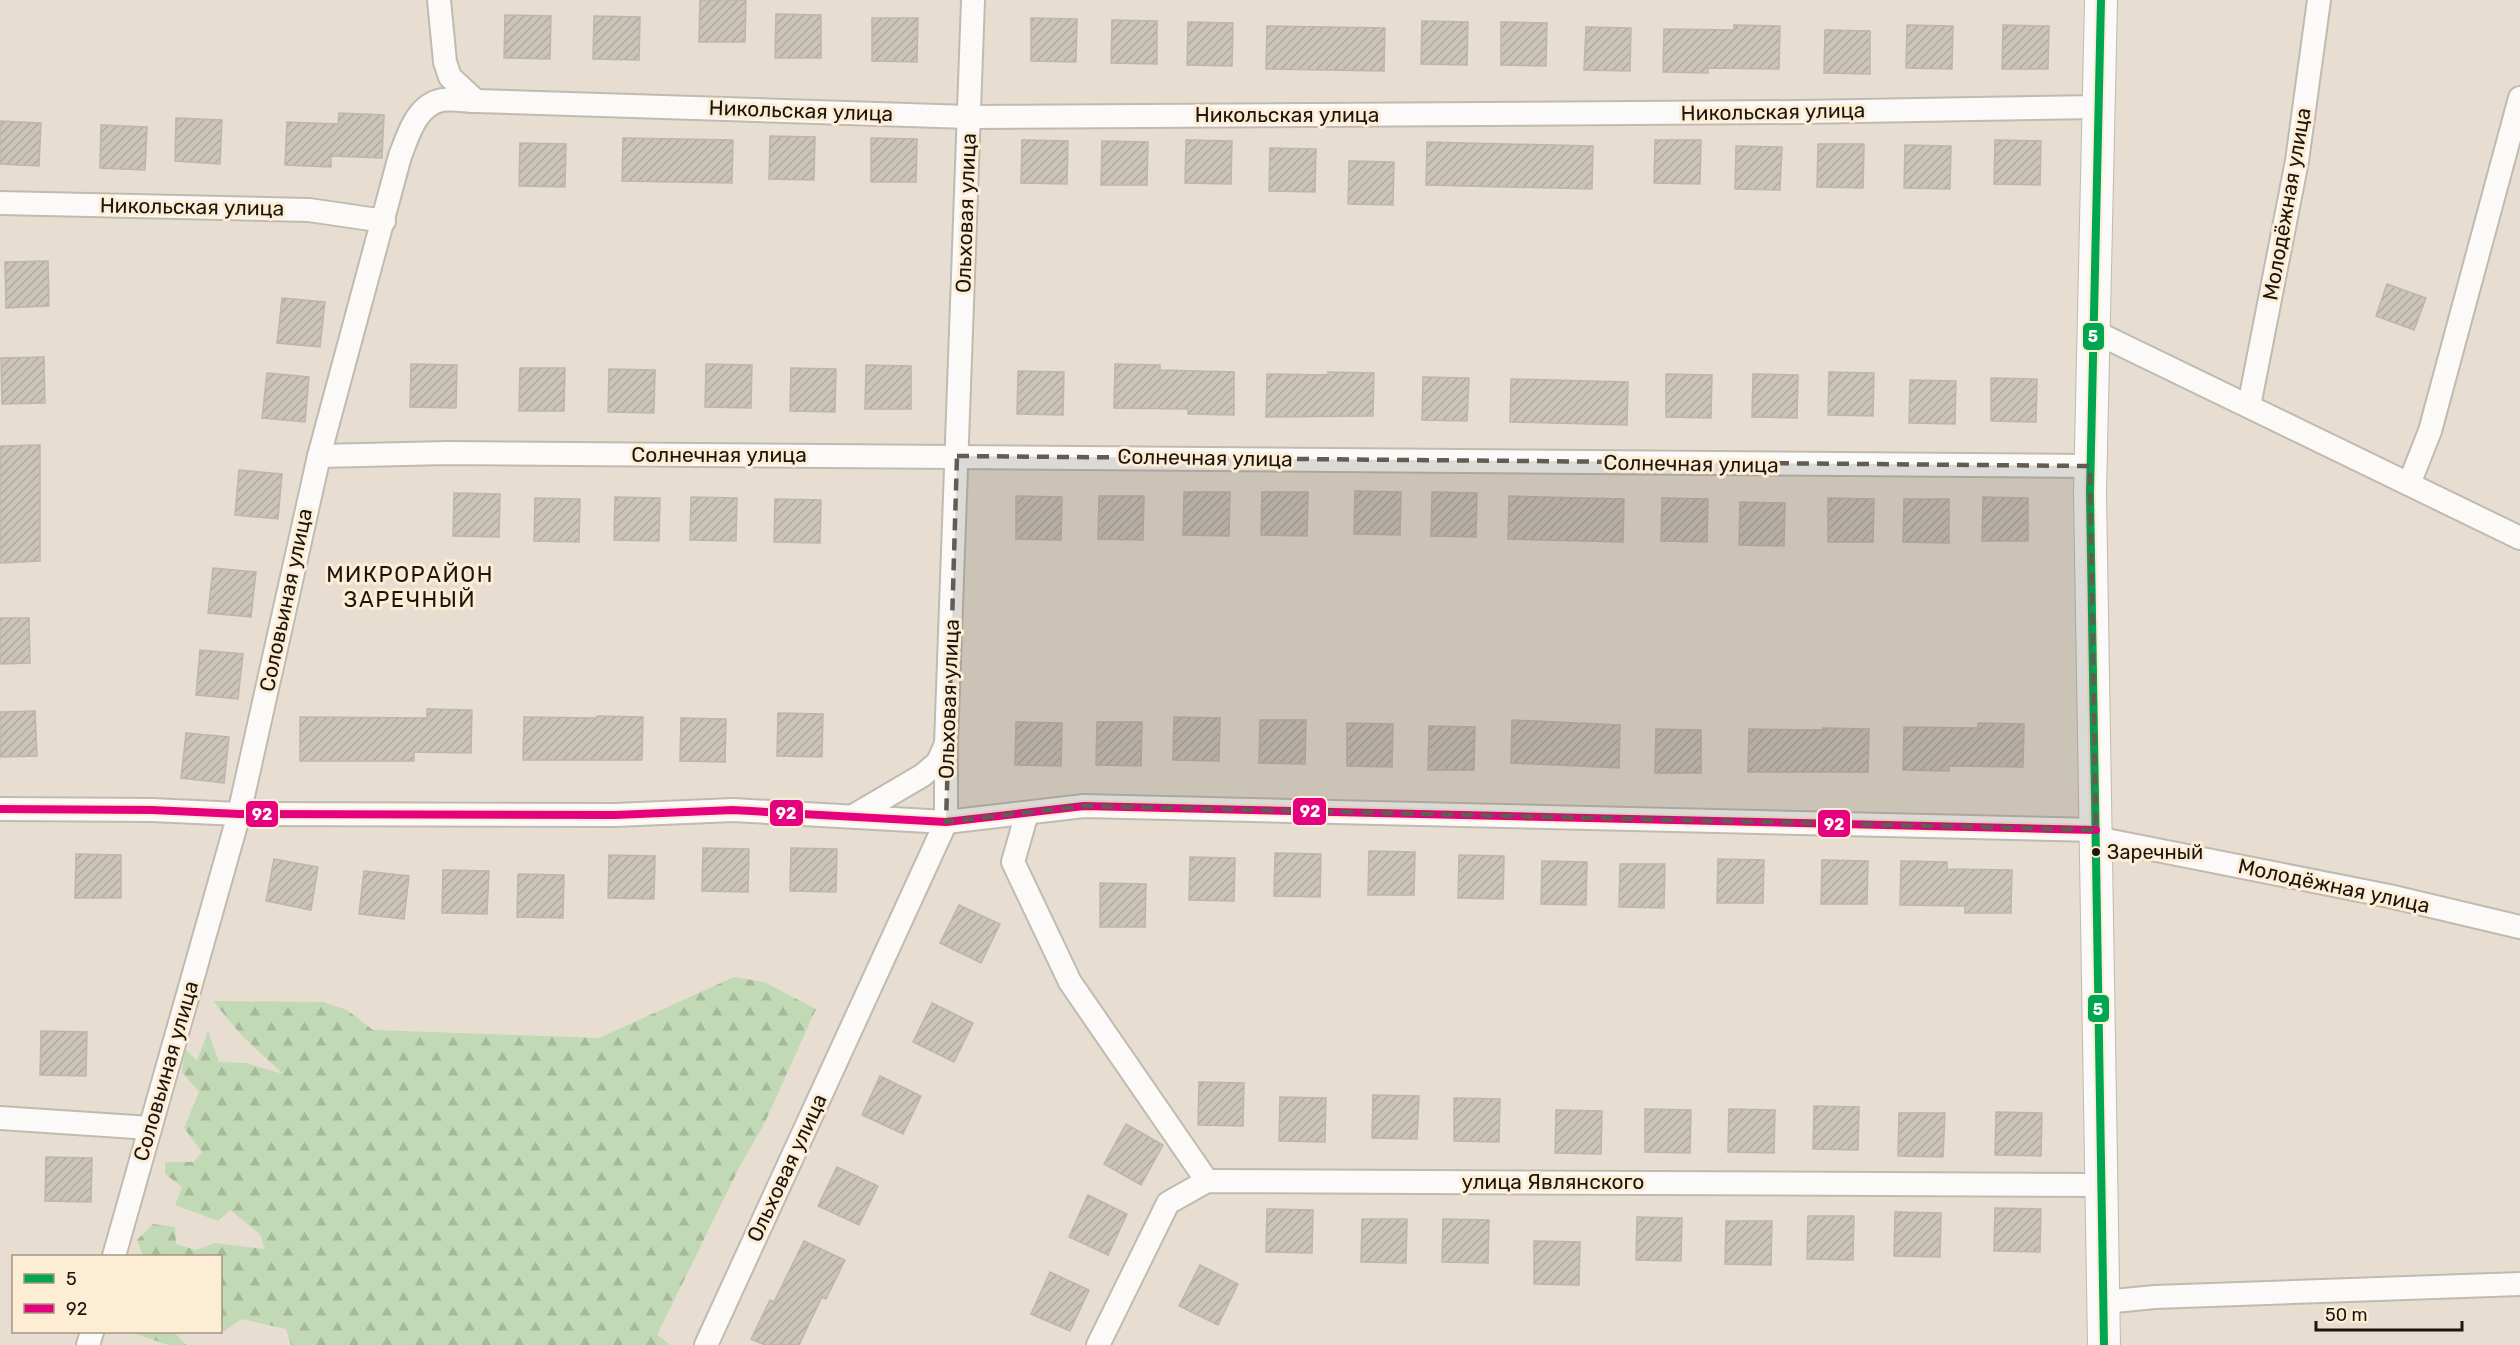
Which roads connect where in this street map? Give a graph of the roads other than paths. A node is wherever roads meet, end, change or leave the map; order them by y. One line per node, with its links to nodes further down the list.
1 (439, 0): 6 (street)
2 (973, 0): 8 (street, Ольховая улица)
3 (2101, 0): 7 (street)
4 (2319, 0): 12 (street, Молодёжная улица)
5 (2520, 98): 16 (street)
6 (476, 101): 8 (street, Никольская улица); 10 (street, Соловьиная улица)
7 (2098, 107): 8 (street, Никольская улица); 11 (street)
8 (969, 117): 14 (street, Ольховая улица)
9 (0, 203): 10 (street, Никольская улица)
10 (384, 221): 13 (street, Соловьиная улица)
11 (2093, 331): 12 (street); 15 (street)
12 (2249, 406): 16 (street)
13 (319, 456): 14 (street, Солнечная улица); 21 (street, Соловьиная улица)
14 (957, 456): 15 (street, Солнечная улица); 18 (street, Ольховая улица)
15 (2090, 466): 24 (street)
16 (2409, 484): 17 (street)
17 (2520, 538)
18 (946, 744): 22 (street); 23 (street, Ольховая улица)
19 (0, 809): 21 (street, Молодёжная улица)
20 (1027, 813): 23 (street, Молодёжная улица); 24 (street, Молодёжная улица); 28 (street)
21 (239, 814): 22 (street, Молодёжная улица); 27 (street, Соловьиная улица)
22 (855, 815): 23 (street, Молодёжная улица)
23 (946, 822): 33 (street, Ольховая улица)
24 (2096, 834): 25 (street, Молодёжная улица); 29 (street)
25 (2520, 927)
26 (0, 1118): 27 (street)
27 (150, 1128): 30 (street, Соловьиная улица)
28 (1207, 1181): 29 (street, улица Являнского); 34 (street, улица Являнского)
29 (2102, 1185): 32 (street)
30 (115, 1255)
31 (2520, 1284): 32 (street)
32 (2104, 1302): 35 (street)
33 (706, 1345)
34 (1098, 1345)
35 (2104, 1345)

